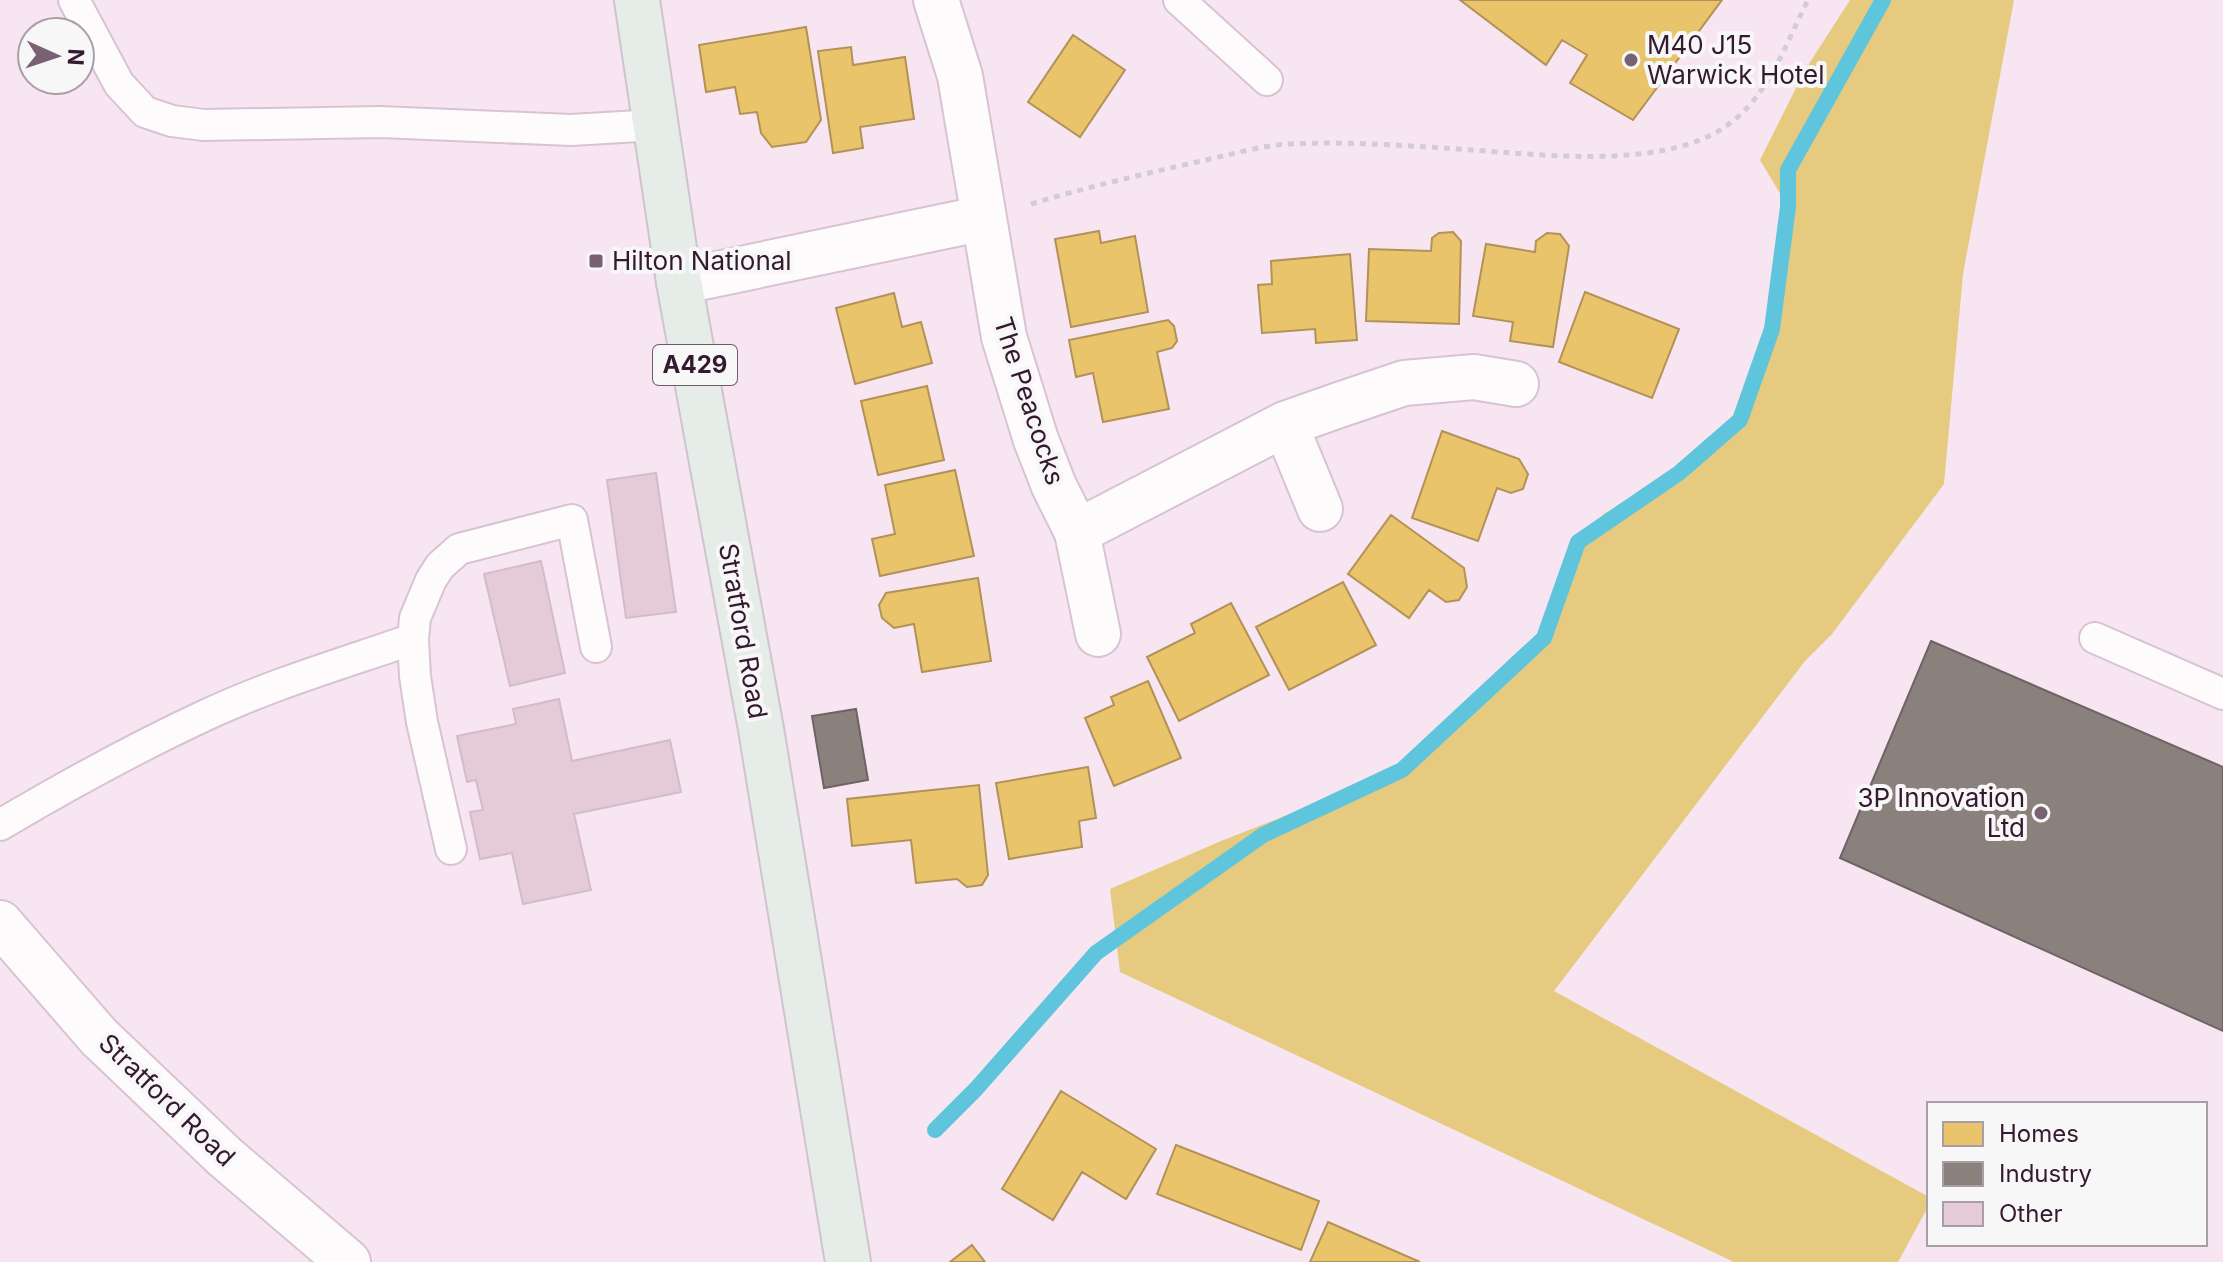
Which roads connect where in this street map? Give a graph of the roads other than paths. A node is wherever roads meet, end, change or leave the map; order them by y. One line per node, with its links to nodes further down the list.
1 (74, 0): 6 (lane)
2 (637, 0): 6 (highway, Stratford Road / A429)
3 (936, 0): 7 (street, The Peacocks)
4 (1179, 0): 5 (lane)
5 (1267, 80)
6 (656, 125): 8 (highway, Stratford Road / A429)
7 (984, 218): 8 (street); 12 (street, The Peacocks)
8 (679, 282): 22 (highway, Stratford Road / A429)
9 (1516, 384): 10 (street)
10 (1285, 424): 11 (street); 12 (street)
11 (1320, 509)
12 (1077, 532): 13 (street, The Peacocks)
13 (1098, 634)
14 (2095, 638): 17 (lane)
15 (413, 639): 16 (lane); 18 (lane); 19 (lane)
16 (596, 647)
17 (2223, 694)
18 (0, 825)
19 (451, 849)
20 (0, 923): 21 (street, Stratford Road)
21 (348, 1262)
22 (848, 1262)

